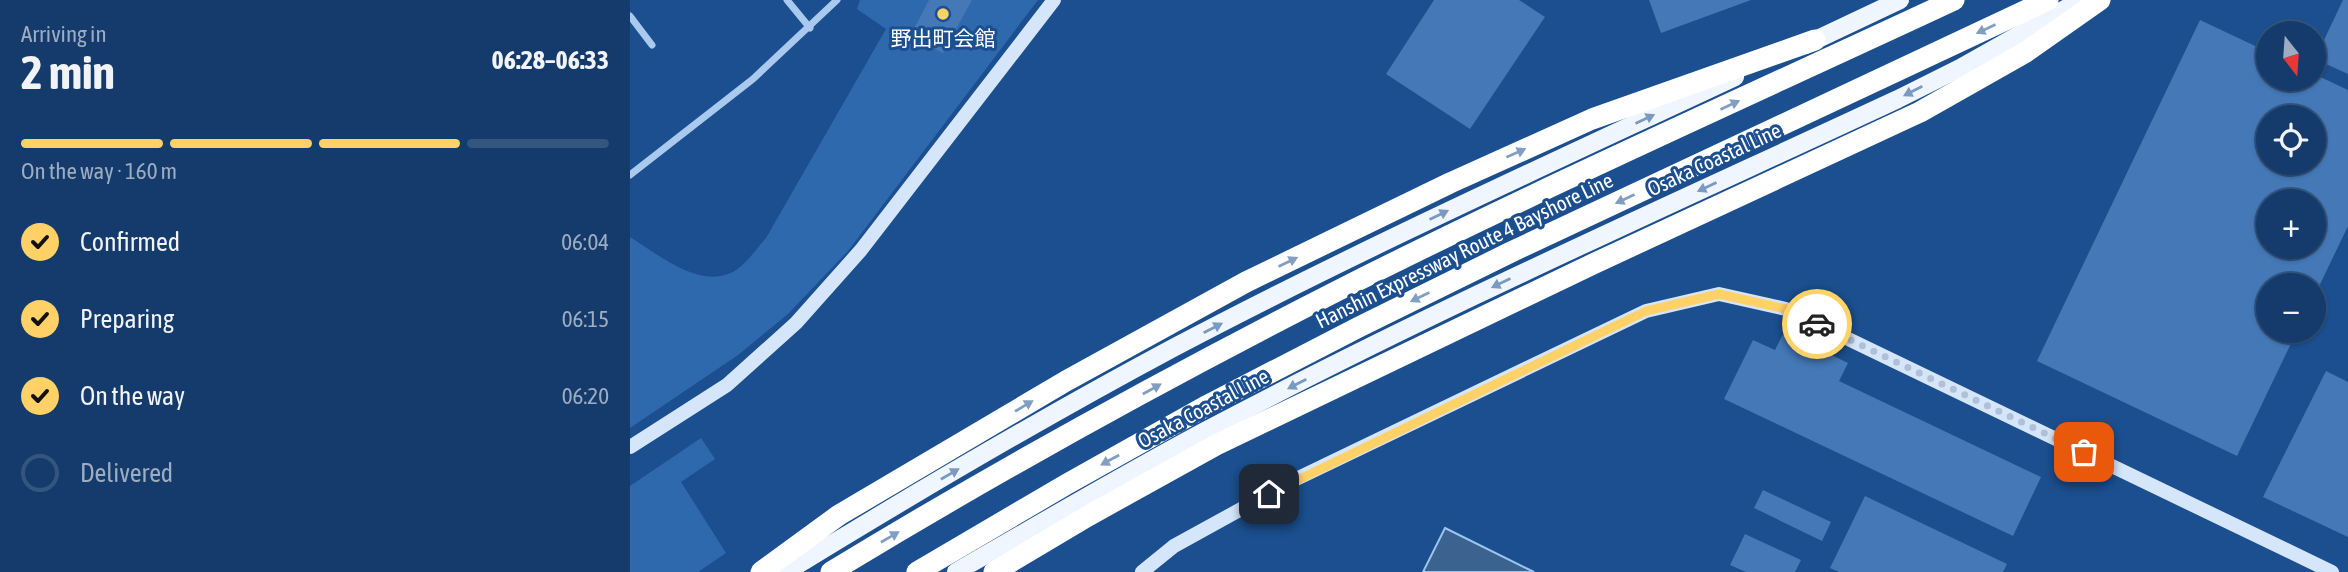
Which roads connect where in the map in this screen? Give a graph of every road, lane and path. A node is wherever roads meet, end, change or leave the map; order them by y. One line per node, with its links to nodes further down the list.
1 (788, 0): 10 (street)
2 (837, 0): 10 (street)
3 (1054, 0): 14 (street)
4 (1900, 0): 11 (main road)
5 (1954, 0): 17 (highway, Hanshin Expressway Route 4 Bayshore Line, one-way to 5)
6 (2048, 0): 18 (highway, Hanshin Expressway Route 4 Bayshore Line, one-way to 18)
7 (2081, 0): 19 (main road, Osaka Coastal Line, one-way to 19)
8 (2100, 0): 20 (highway)
9 (630, 16): 12 (street)
10 (810, 28): 13 (street)
11 (1815, 40): 15 (highway, one-way to 11); 16 (main road, one-way to 11)
12 (652, 45)
13 (630, 175)
14 (630, 447)
15 (761, 572)
16 (786, 572)
17 (831, 572)
18 (917, 572)
19 (956, 572)
20 (994, 572)
21 (1142, 572): 22 (street)
22 (2332, 572)

